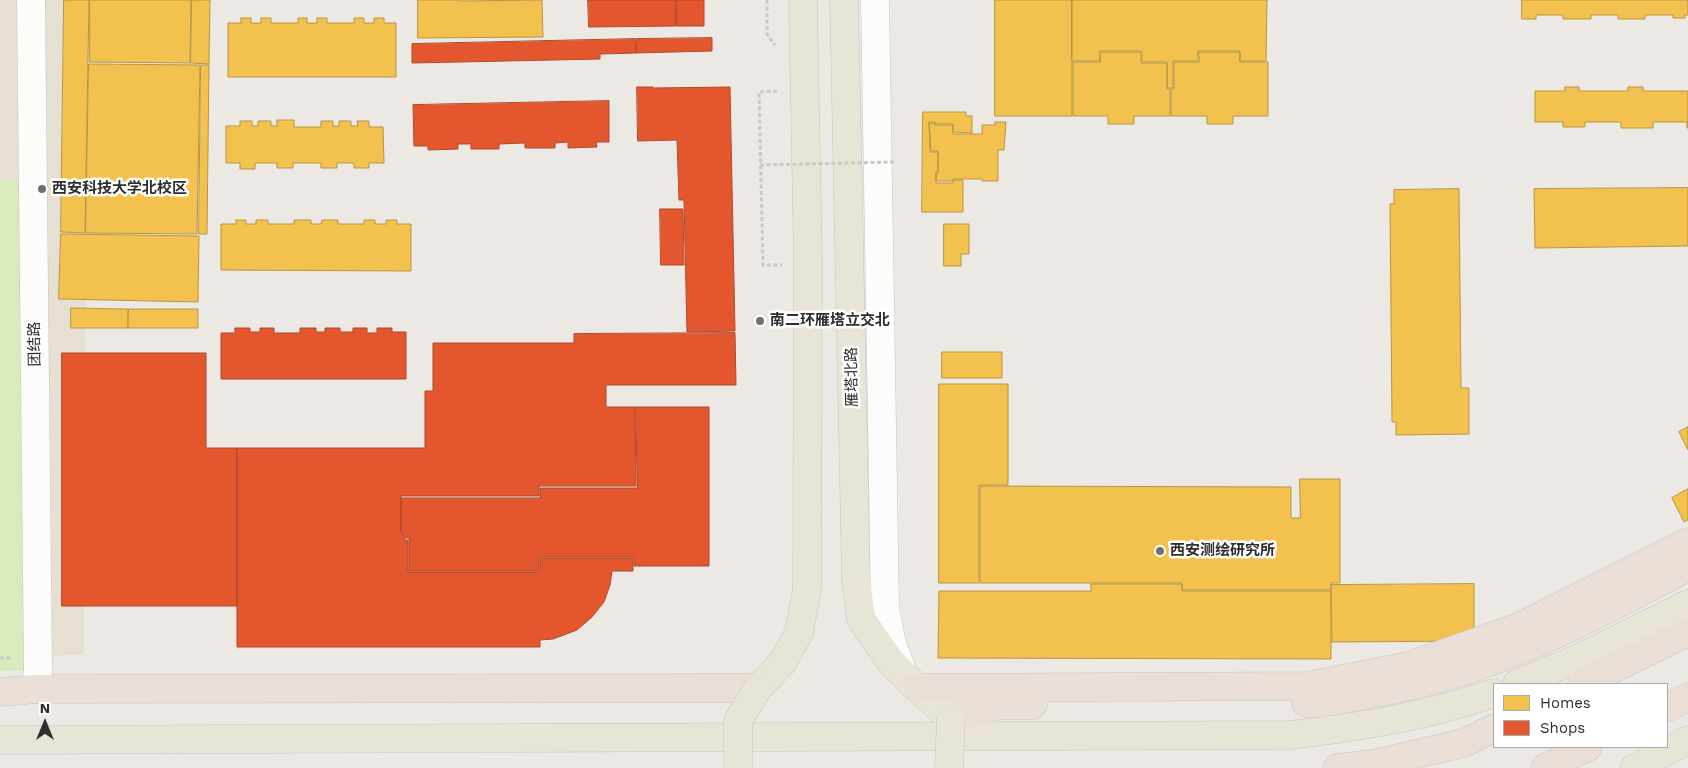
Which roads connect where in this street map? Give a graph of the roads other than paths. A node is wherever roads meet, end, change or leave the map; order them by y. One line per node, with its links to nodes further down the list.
1 (31, 0): 13 (street, 团结路)
2 (803, 0): 12 (main road)
3 (844, 0): 9 (main road, 雁塔北路)
4 (875, 0): 9 (street)
5 (1688, 542): 9 (highway)
6 (1688, 567): 18 (highway)
7 (1688, 604): 10 (main road)
8 (1688, 632): 11 (highway)
9 (910, 681): 18 (main road, 雁塔北路)
10 (1519, 683)
11 (1584, 683)
12 (758, 688): 13 (highway); 23 (main road, bridge)
13 (36, 689): 14 (highway)
14 (0, 692)
15 (1493, 693): 20 (main road)
16 (1688, 697): 17 (highway)
17 (1668, 707)
18 (951, 718): 24 (main road, bridge)
19 (1493, 728): 25 (highway)
20 (0, 740)
21 (1688, 740): 27 (main road)
22 (1586, 748): 26 (highway)
23 (738, 768)
24 (949, 768)
25 (1337, 768)
26 (1545, 768)
27 (1634, 768)

